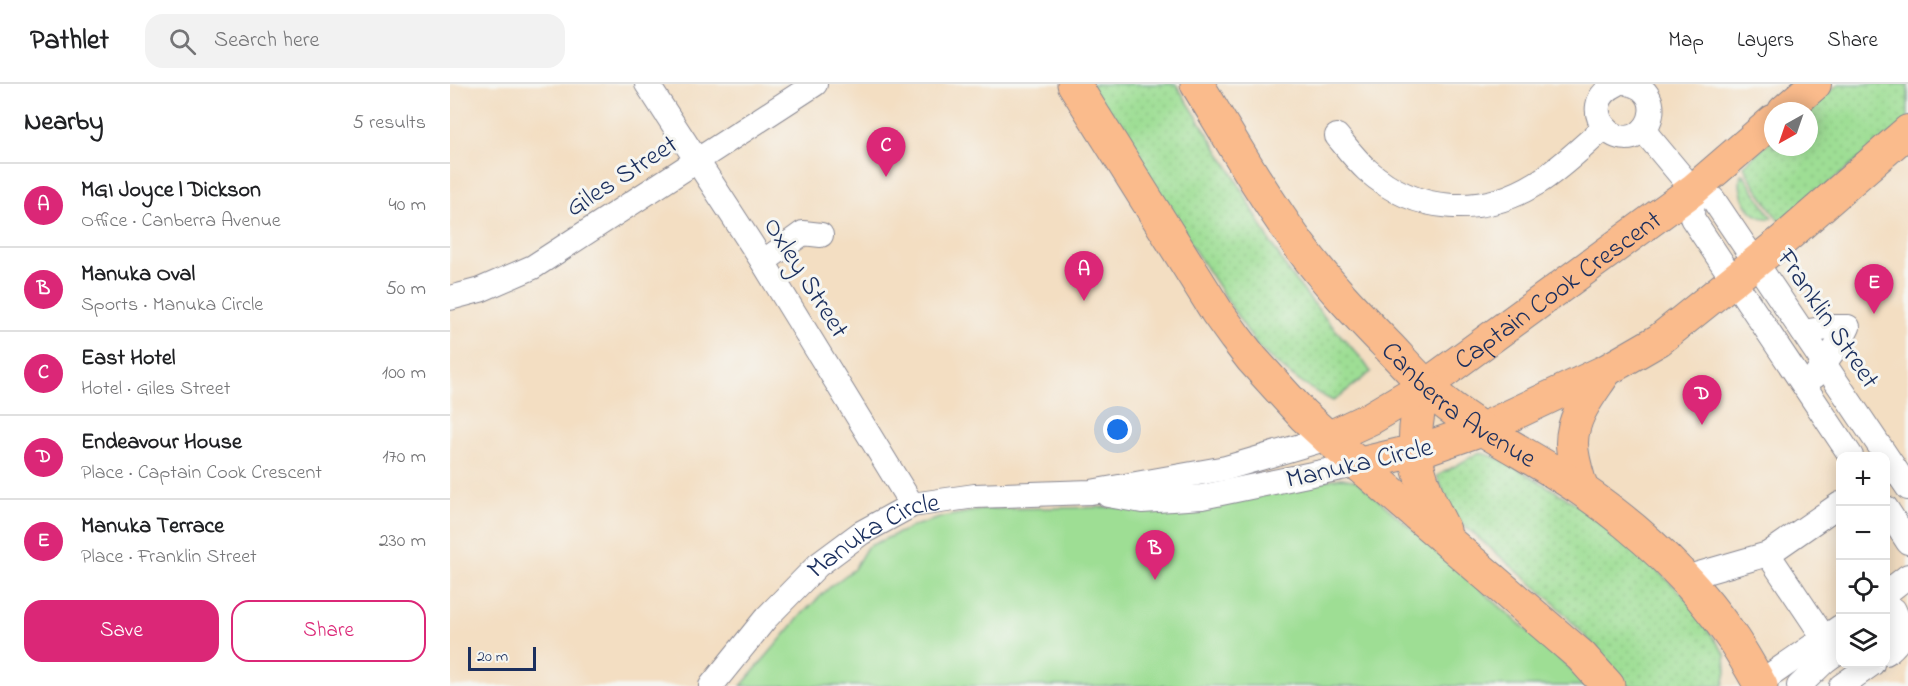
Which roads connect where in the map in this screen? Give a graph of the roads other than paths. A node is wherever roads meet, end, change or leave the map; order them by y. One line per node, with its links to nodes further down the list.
1 (647, 84): 14 (street, Oxley Street)
2 (815, 84): 14 (street, Giles Street)
3 (1074, 84): 26 (highway)
4 (1197, 84): 23 (highway, Canberra Avenue)
5 (1617, 84): 9 (street)
6 (1631, 84): 11 (street)
7 (1815, 84): 8 (main road)
8 (1794, 102)
9 (1604, 128): 11 (street); 13 (street)
10 (1764, 129): 15 (main road, Captain Cook Crescent)
11 (1643, 130): 15 (street)
12 (1908, 131): 18 (main road)
13 (1337, 136)
14 (697, 161): 17 (street, Oxley Street); 19 (street, Giles Street)
15 (1693, 190): 18 (street, Franklin Street); 23 (main road, Captain Cook Crescent)
16 (821, 235): 17 (street)
17 (763, 262): 33 (street, Oxley Street)
18 (1745, 271): 20 (street, Franklin Street); 22 (main road); 24 (street, Franklin Street)
19 (450, 298)
20 (1803, 332): 21 (street, Franklin Street); 21 (street)
21 (1824, 364): 24 (street); 30 (street, Franklin Street)
22 (1607, 370): 25 (main road); 31 (main road)
23 (1425, 386): 25 (highway, Canberra Avenue); 26 (highway, Captain Cook Crescent); 27 (highway)
24 (1806, 389): 28 (street, Franklin Street)
25 (1482, 429): 27 (highway, Manuka Circle); 31 (highway, Canberra Avenue)
26 (1328, 438): 29 (highway); 32 (street, Manuka Circle)
27 (1415, 451): 29 (highway, Manuka Circle); 37 (highway)
28 (1848, 452)
29 (1360, 464): 32 (street, Manuka Circle); 37 (highway)
30 (1908, 488)
31 (1582, 489): 40 (highway, Canberra Avenue)
32 (1091, 492): 33 (street, Manuka Circle)
33 (912, 505): 46 (street, Manuka Circle)
34 (1837, 506): 38 (street)
35 (1890, 514): 36 (street)
36 (1908, 542)
37 (1453, 546): 47 (highway)
38 (1768, 554): 40 (street); 42 (street)
39 (1908, 576): 41 (street)
40 (1684, 578): 45 (highway, Canberra Avenue)
41 (1893, 605): 43 (street)
42 (1835, 642): 45 (street); 48 (street)
43 (1890, 650)
44 (1865, 668): 49 (street)
45 (1758, 685)
46 (711, 686)
47 (1608, 686)
48 (1799, 686)
49 (1841, 686)

